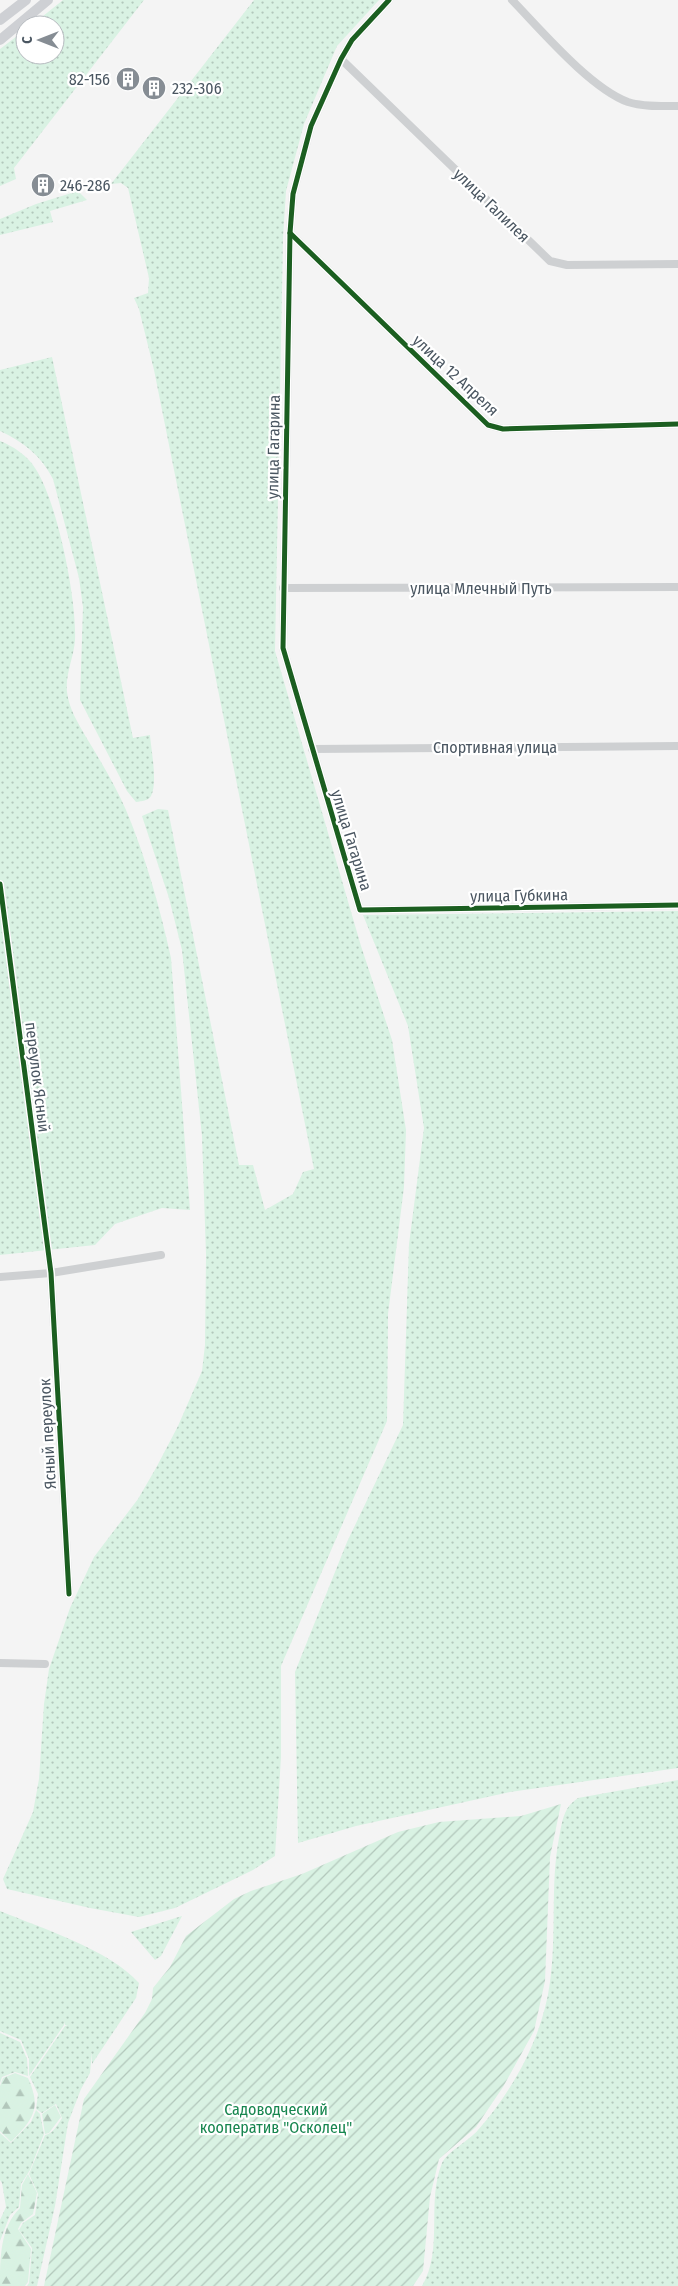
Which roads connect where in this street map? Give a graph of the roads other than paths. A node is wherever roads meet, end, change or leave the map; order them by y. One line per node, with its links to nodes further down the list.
1 (26, 0): 5 (main road)
2 (48, 0): 6 (main road)
3 (389, 0): 7 (street, улица Гагарина)
4 (512, 0): 8 (street)
5 (0, 20)
6 (0, 40)
7 (341, 59): 9 (street, улица Гагарина); 10 (street, улица Галилея)
8 (678, 106)
9 (290, 233): 11 (street, улица 12 Апреля); 13 (street, улица Гагарина)
10 (678, 264)
11 (678, 424)
12 (678, 587): 13 (street, улица Млечный Путь)
13 (284, 588): 15 (street, улица Гагарина)
14 (678, 746): 15 (street, Спортивная улица)
15 (312, 749): 18 (street, улица Гагарина)
16 (0, 884): 20 (street, переулок Ясный)
17 (678, 905): 18 (street, улица Губкина)
18 (360, 910)
19 (161, 1255): 20 (street)
20 (51, 1273): 21 (street); 22 (street, Ясный переулок)
21 (0, 1277)
22 (68, 1594)
23 (0, 1664): 24 (street)
24 (45, 1664)

